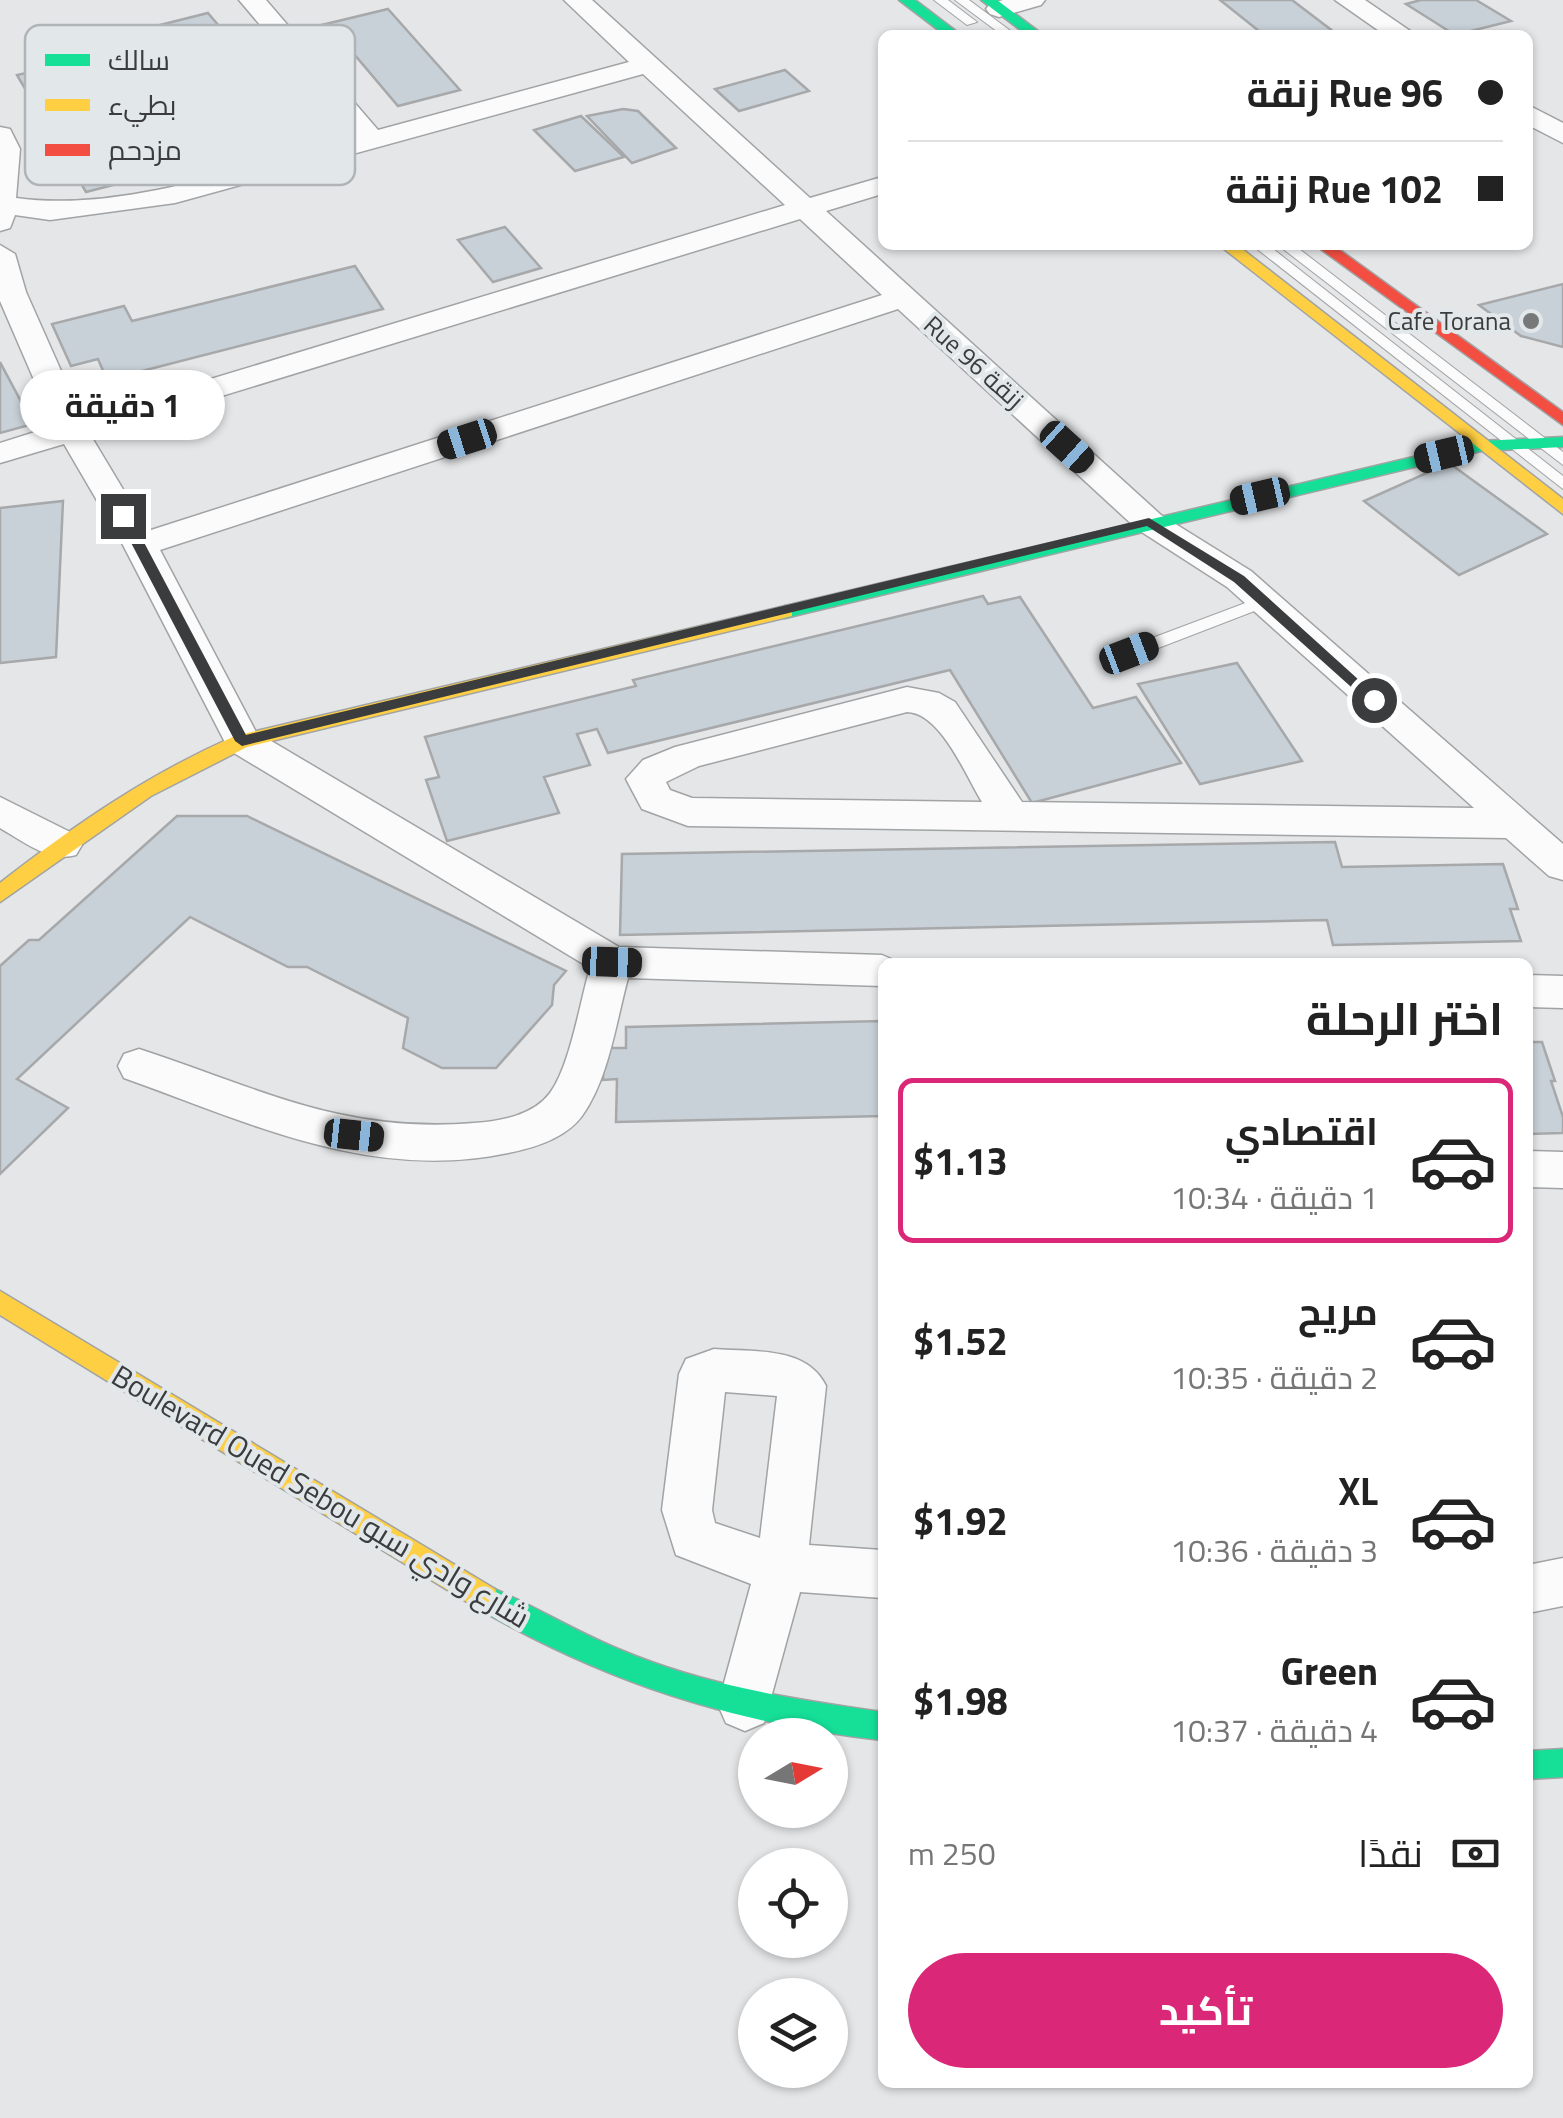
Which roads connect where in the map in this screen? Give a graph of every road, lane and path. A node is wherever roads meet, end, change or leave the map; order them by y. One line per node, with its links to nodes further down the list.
1 (252, 0): 9 (street)
2 (577, 0): 15 (street, Rue 96 زنقة)
3 (906, 0): 10 (street)
4 (940, 0): 11 (lane)
5 (961, 0): 12 (lane)
6 (1032, 0): 8 (street)
7 (1348, 0): 14 (street)
8 (994, 4): 13 (street)
9 (273, 25)
10 (947, 30)
11 (981, 30)
12 (1003, 30)
13 (1029, 30)
14 (1396, 30)
15 (647, 65): 20 (street); 24 (street, Rue 96 زنقة)
16 (1533, 116): 19 (street)
17 (355, 120): 20 (street)
18 (0, 135): 25 (street)
19 (1563, 135)
20 (372, 140): 21 (street)
21 (355, 145)
22 (208, 185): 25 (street)
23 (878, 186): 24 (street)
24 (809, 209): 31 (street, Rue 96 زنقة); 35 (street)
25 (1, 210)
26 (1234, 250): 34 (street)
27 (1265, 250): 34 (lane)
28 (1291, 250): 34 (lane)
29 (1331, 250): 32 (street)
30 (0, 254): 35 (street)
31 (903, 298): 42 (street, Rue 96 زنقة); 43 (street)
32 (1553, 402): 33 (street); 34 (street)
33 (1563, 420)
34 (1491, 429): 36 (lane); 37 (street); 41 (street); 42 (street)
35 (72, 431): 38 (street); 43 (street)
36 (1553, 443): 37 (street); 39 (lane)
37 (1514, 446): 40 (lane)
38 (0, 453)
39 (1563, 460)
40 (1563, 484)
41 (1563, 508)
42 (1149, 522): 44 (street, Rue 96 زنقة); 46 (street)
43 (140, 545): 46 (street)
44 (1264, 601): 45 (lane); 49 (street, Rue 96 زنقة)
45 (1129, 653)
46 (242, 741): 50 (street); 53 (street)
47 (0, 812): 50 (street)
48 (1012, 816): 48 (street); 49 (street)
49 (1512, 824): 51 (street, Rue 96 زنقة)
50 (62, 845): 52 (street)
51 (1563, 866)
52 (0, 894)
53 (612, 962): 54 (street); 57 (street)
54 (878, 970)
55 (1533, 991): 56 (street)
56 (1563, 992)
57 (139, 1066)
58 (1533, 1169): 59 (street)
59 (1563, 1170)
60 (0, 1302): 64 (street, Boulevard Oued Sebou شارع وادي سبو)
61 (878, 1574): 64 (street)
62 (1563, 1582): 63 (street)
63 (1533, 1588)
64 (745, 1706): 65 (street, Boulevard Oued Sebou شارع وادي سبو)
65 (878, 1725)
66 (1563, 1763): 67 (street)
67 (1533, 1765)

